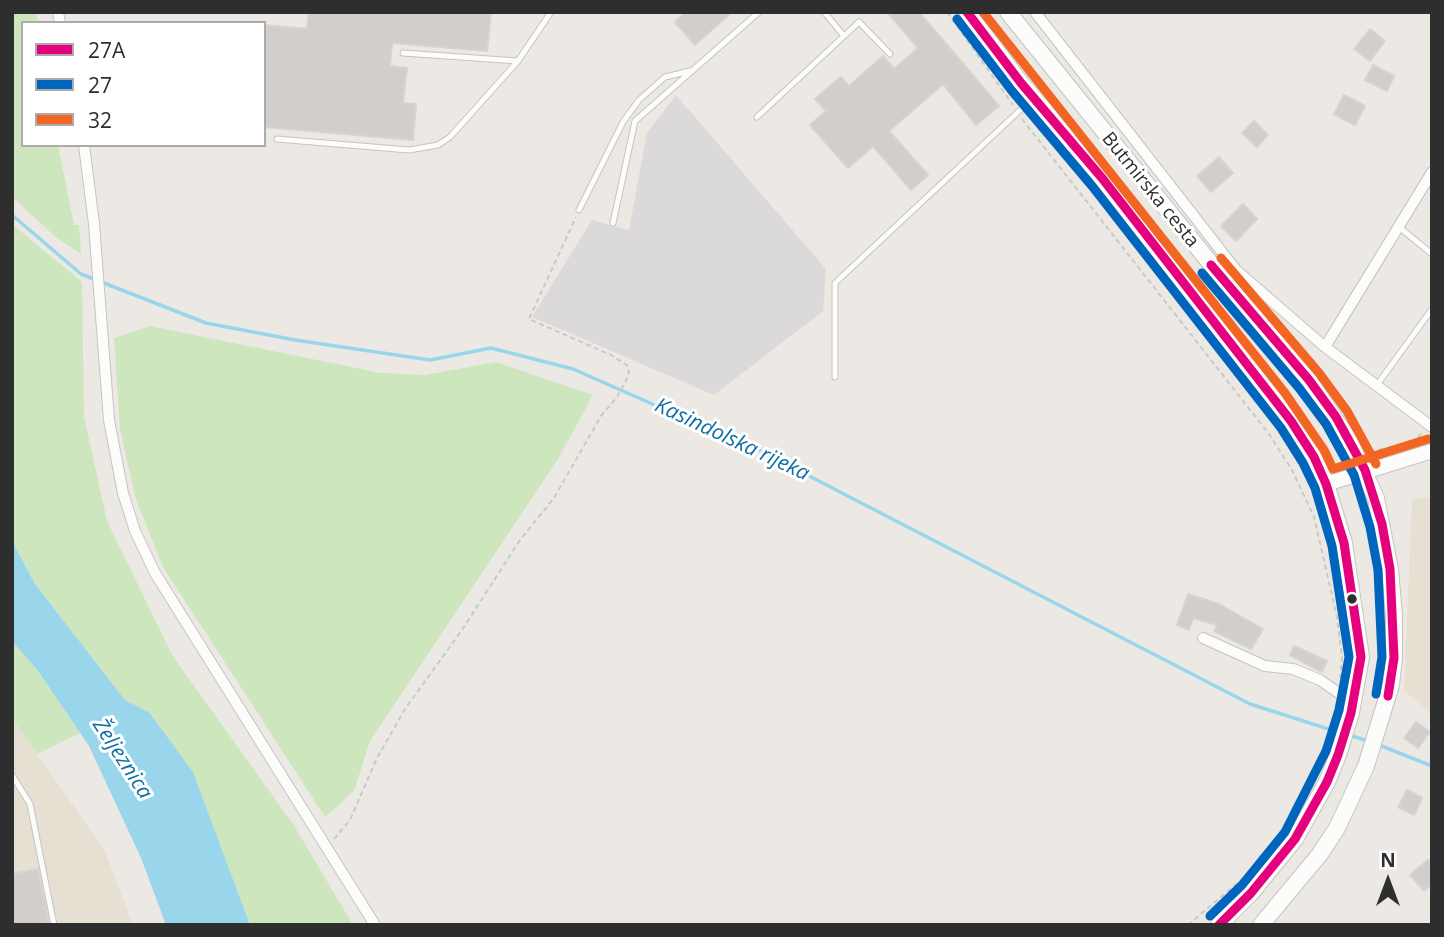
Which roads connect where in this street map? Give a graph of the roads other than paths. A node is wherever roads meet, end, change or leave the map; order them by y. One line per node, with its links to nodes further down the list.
1 (551, 12): 10 (lane)
2 (758, 12): 11 (lane)
3 (824, 12): 7 (lane)
4 (967, 12): 12 (main road, Butmirska cesta)
5 (1008, 12): 27 (main road, Butmirska cesta)
6 (1035, 12): 22 (street, Butmirska cesta)
7 (844, 36): 9 (lane); 13 (lane)
8 (402, 52): 10 (lane)
9 (890, 54)
10 (518, 61): 14 (lane)
11 (692, 71): 17 (lane); 18 (lane)
12 (1034, 97): 23 (lane); 28 (main road, Butmirska cesta)
13 (757, 117)
14 (277, 139)
15 (84, 147): 33 (street)
16 (1432, 172): 19 (street)
17 (579, 210)
18 (613, 223)
19 (1399, 227): 20 (lane); 22 (street)
20 (1432, 254)
21 (1432, 309): 24 (lane)
22 (1325, 347): 24 (street, Butmirska cesta)
23 (835, 377)
24 (1377, 385): 25 (street, Butmirska cesta)
25 (1432, 427)
26 (1432, 451): 27 (street)
27 (1365, 470): 28 (street); 35 (main road, Butmirska cesta)
28 (1326, 484): 30 (main road, Butmirska cesta)
29 (1203, 638): 30 (street)
30 (1352, 708): 34 (main road, Butmirska cesta)
31 (12, 775): 32 (lane)
32 (54, 925)
33 (374, 925)
34 (1219, 925)
35 (1261, 925)

